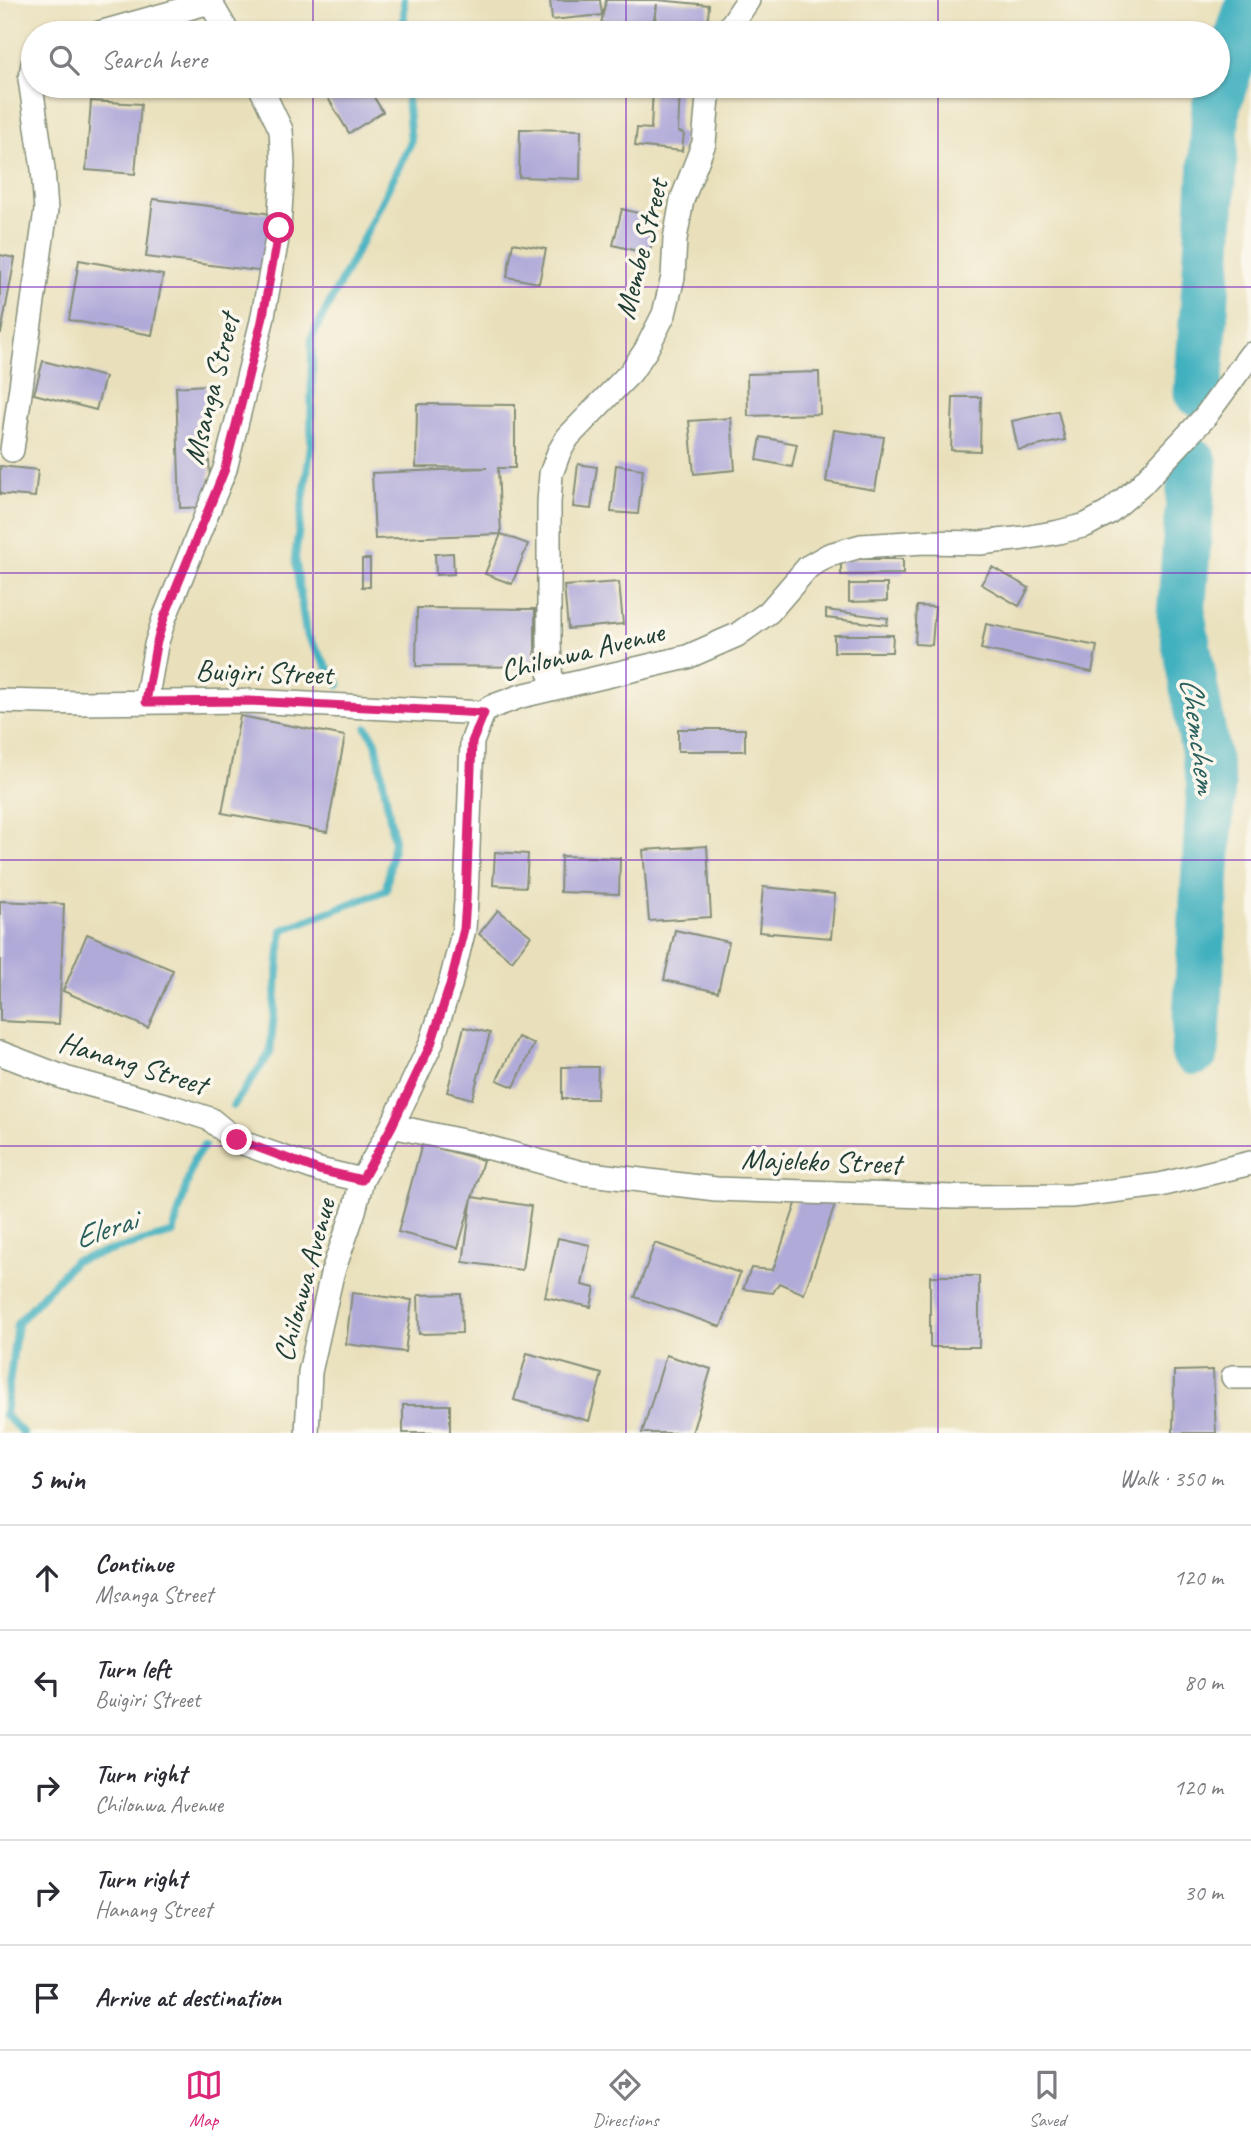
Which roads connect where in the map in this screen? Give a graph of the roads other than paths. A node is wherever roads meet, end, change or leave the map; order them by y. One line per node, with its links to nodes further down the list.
1 (748, 0): 5 (street)
2 (210, 1): 3 (street); 4 (street)
3 (141, 21)
4 (221, 21)
5 (734, 21)
6 (33, 98): 10 (street)
7 (266, 98): 13 (street, Msanga Street)
8 (708, 98): 11 (street, Membe Street)
9 (1251, 354): 11 (street, Chilonwa Avenue)
10 (12, 450)
11 (551, 688): 14 (street, Chilonwa Avenue)
12 (0, 701): 13 (street, Buigiri Street)
13 (146, 702): 14 (street, Buigiri Street)
14 (484, 713): 16 (street, Chilonwa Avenue)
15 (0, 1053): 18 (street, Hanang Street)
16 (392, 1126): 17 (street, Majeleko Street); 18 (street, Chilonwa Avenue)
17 (1251, 1163)
18 (362, 1180): 19 (street, Chilonwa Avenue)
19 (307, 1433)

